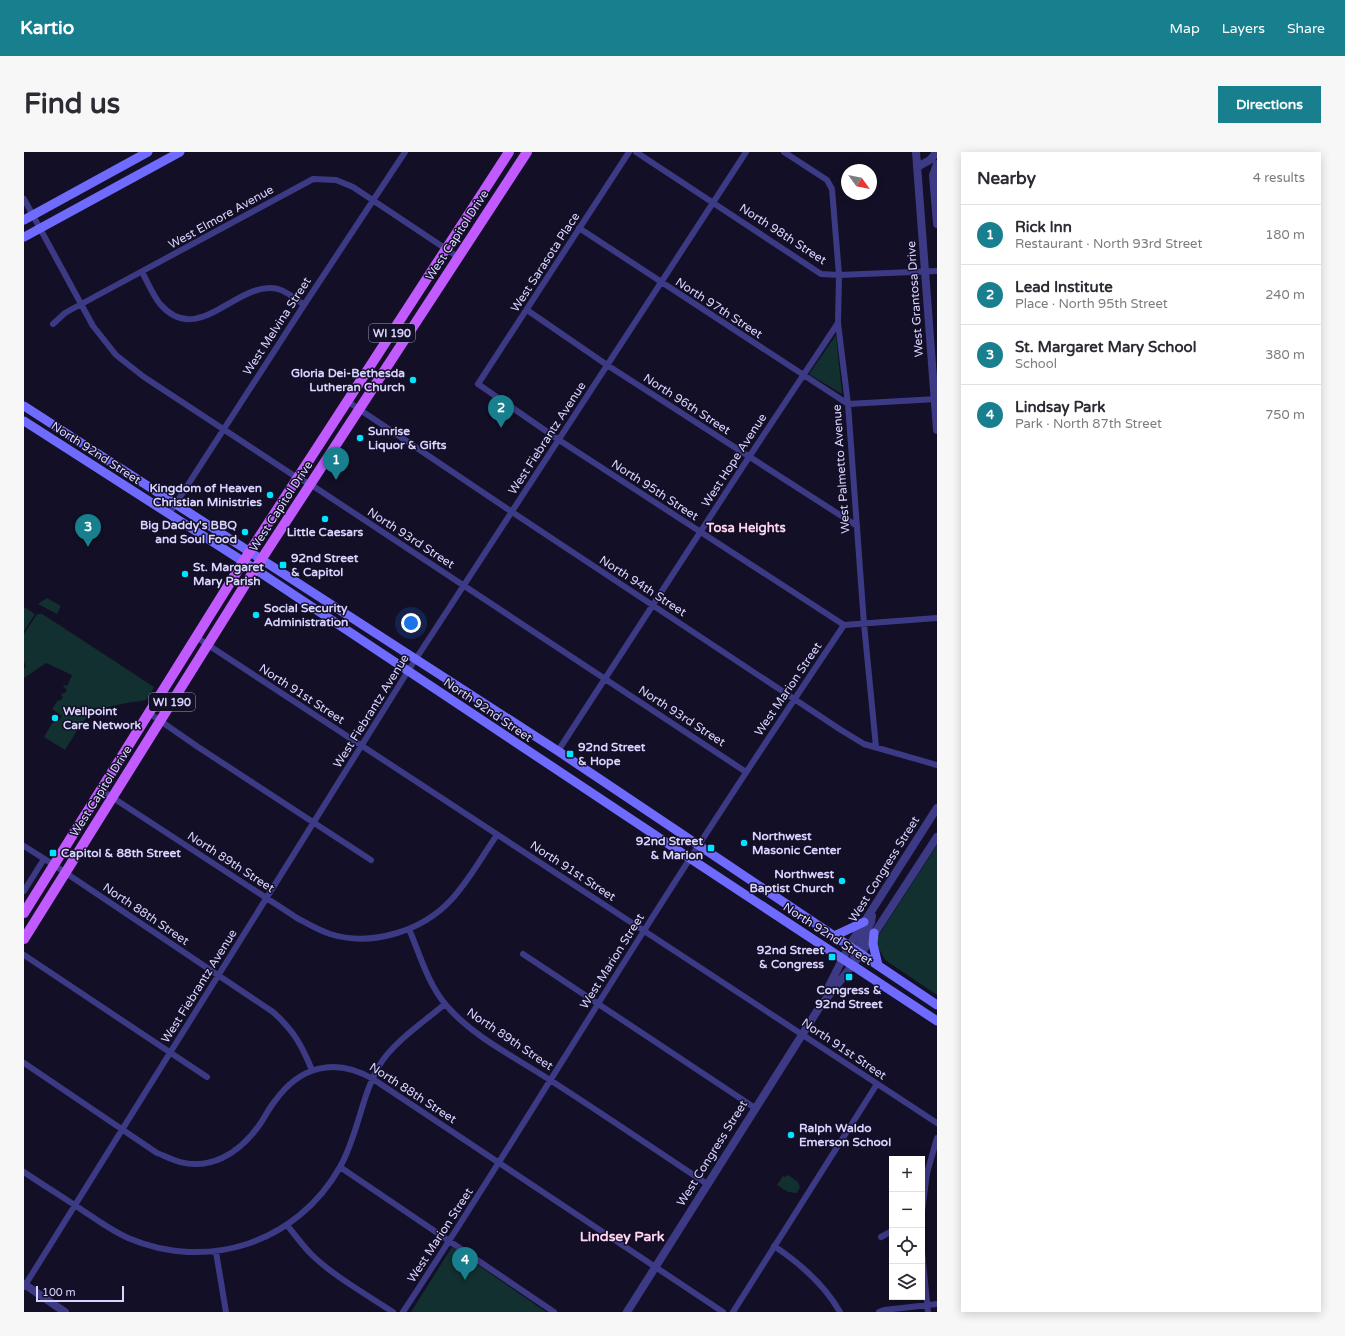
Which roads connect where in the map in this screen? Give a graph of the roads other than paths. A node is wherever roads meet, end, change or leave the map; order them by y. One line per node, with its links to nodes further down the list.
1 (148, 152): 17 (main road)
2 (180, 152): 20 (main road)
3 (405, 152): 15 (street, West Melvina Street)
4 (509, 152): 23 (main road, West Capitol Drive / WI 190)
5 (527, 152): 24 (main road, West Capitol Drive / WI 190)
6 (629, 152): 21 (street, West Sarasota Place)
7 (636, 152): 16 (street, North 98th Street)
8 (746, 152): 16 (street, West Fiebrantz Avenue)
9 (784, 152): 28 (street, West Palmetto Avenue)
10 (916, 152): 13 (street, West Grantosa Drive)
11 (937, 152): 13 (street)
12 (937, 164): 19 (street)
13 (917, 168): 27 (street, West Grantosa Drive)
14 (24, 200): 17 (street, North 93rd Street)
15 (373, 201): 23 (street); 26 (street, West Elmore Avenue); 31 (street, West Melvina Street)
16 (713, 202): 28 (street, North 98th Street); 29 (street, West Fiebrantz Avenue)
17 (33, 215): 18 (main road); 20 (street, North 93rd Street)
18 (24, 220)
19 (937, 224)
20 (40, 228): 22 (main road); 30 (street, North 93rd Street)
21 (579, 228): 29 (street, North 97th Street); 32 (street, West Sarasota Place)
22 (24, 236)
23 (446, 249): 24 (street); 39 (main road, West Capitol Drive / WI 190)
24 (458, 257): 42 (main road, West Capitol Drive / WI 190)
25 (937, 271): 27 (street, North 98th Street)
26 (142, 272): 30 (street, West Elmore Avenue); 31 (street)
27 (925, 272): 28 (street, North 98th Street); 38 (street, West Grantosa Drive)
28 (839, 274): 33 (street, West Palmetto Avenue)
29 (661, 282): 35 (street, West Fiebrantz Avenue); 36 (street, North 97th Street)
30 (80, 305): 34 (street, West Elmore Avenue); 44 (street, North 93rd Street)
31 (304, 305): 44 (street, West Melvina Street)
32 (527, 310): 35 (street, North 96th Street); 37 (street, West Sarasota Place)
33 (838, 323): 36 (street, West Hope Avenue); 40 (street, West Palmetto Avenue)
34 (53, 324)
35 (608, 365): 46 (street, West Fiebrantz Avenue); 47 (street, North 96th Street)
36 (802, 376): 40 (street, North 97th Street); 47 (street, West Hope Avenue)
37 (478, 384): 46 (street, North 95th Street)
38 (936, 399): 40 (street); 45 (street, West Grantosa Drive)
39 (348, 402): 42 (street, North 94th Street); 48 (main road, West Capitol Drive / WI 190)
40 (848, 404): 53 (street, West Palmetto Avenue)
41 (24, 406): 50 (main road, North 92nd Street)
42 (359, 409): 49 (main road, West Capitol Drive / WI 190); 51 (street, North 94th Street)
43 (24, 421): 52 (main road, North 92nd Street)
44 (224, 429): 48 (street, North 93rd Street); 50 (street, West Melvina Street)
45 (937, 430)
46 (559, 440): 51 (street, West Fiebrantz Avenue); 54 (street, North 95th Street)
47 (749, 457): 53 (street, North 96th Street); 54 (street, West Hope Avenue)
48 (298, 478): 49 (street, North 93rd Street); 55 (main road, West Capitol Drive / WI 190)
49 (310, 484): 55 (main road, West Capitol Drive / WI 190); 57 (street, North 93rd Street)
50 (175, 504): 52 (street, West Melvina Street); 55 (main road, North 92nd Street)
51 (512, 512): 57 (street, West Fiebrantz Avenue); 58 (street, North 94th Street)
52 (169, 514): 56 (main road, North 92nd Street)
53 (857, 526): 60 (street, West Palmetto Avenue)
54 (700, 532): 58 (street, West Hope Avenue); 61 (street, North 95th Street)
55 (256, 556): 56 (main road, West Capitol Drive / WI 190); 64 (main road, North 92nd Street)
56 (249, 565): 62 (main road, West Capitol Drive / WI 190); 63 (main road, West Capitol Drive / WI 190); 65 (main road, North 92nd Street)
57 (464, 585): 64 (street, West Fiebrantz Avenue); 66 (street, North 93rd Street)
58 (653, 606): 66 (street, West Hope Avenue); 67 (street, North 94th Street)
59 (937, 618): 60 (street)
60 (864, 624): 61 (street); 71 (street, West Palmetto Avenue)
61 (844, 625): 67 (street, West Marion Street)
62 (196, 637): 63 (street, North 91st Street); 68 (main road, West Capitol Drive / WI 190)
63 (207, 645): 69 (main road, West Capitol Drive / WI 190); 70 (street, North 91st Street)
64 (416, 659): 65 (street, West Fiebrantz Avenue); 72 (main road, North 92nd Street)
65 (408, 671): 70 (street, West Fiebrantz Avenue); 84 (main road, North 92nd Street)
66 (605, 679): 72 (street, West Hope Avenue); 74 (street, North 93rd Street)
67 (794, 698): 71 (street, North 94th Street); 74 (street, West Marion Street)
68 (149, 713): 69 (street); 75 (main road, West Capitol Drive / WI 190)
69 (160, 721): 76 (main road, West Capitol Drive / WI 190); 78 (street)
70 (362, 746): 78 (street, West Fiebrantz Avenue); 79 (street, North 91st Street)
71 (876, 747): 73 (street, North 94th Street)
72 (558, 751): 82 (main road, North 92nd Street)
73 (937, 765)
74 (746, 772): 82 (street, West Marion Street)
75 (101, 790): 76 (street, North 89th Street); 86 (main road, West Capitol Drive / WI 190)
76 (112, 798): 87 (main road, West Capitol Drive / WI 190); 89 (street, North 89th Street)
77 (937, 808): 90 (street, West Congress Street)
78 (314, 823): 85 (street); 89 (street, West Fiebrantz Avenue)
79 (497, 834): 93 (street); 94 (street, North 91st Street)
80 (937, 837): 95 (street, West Congress Street)
81 (24, 846): 83 (street, North 88th Street)
82 (699, 846): 84 (street, West Marion Street); 96 (main road, North 92nd Street)
83 (44, 859): 86 (street, North 88th Street); 88 (street)
84 (691, 859): 94 (street, West Marion Street); 101 (main road, North 92nd Street)
85 (371, 860)
86 (54, 865): 87 (street, North 88th Street); 91 (main road, West Capitol Drive / WI 190)
87 (65, 873): 97 (main road, West Capitol Drive / WI 190); 104 (street, North 88th Street)
88 (24, 891)
89 (266, 899): 93 (street, North 89th Street); 104 (street, West Fiebrantz Avenue)
90 (874, 907): 92 (street, West Congress Street); 98 (street)
91 (24, 913)
92 (864, 922): 96 (main road); 98 (street, West Congress Street)
93 (410, 929): 105 (street, North 89th Street)
94 (644, 930): 106 (street, West Marion Street); 110 (street, North 91st Street)
95 (874, 933): 98 (street, West Congress Street); 103 (main road)
96 (834, 936): 98 (main road, North 92nd Street)
97 (24, 939)
98 (855, 950): 101 (street, West Congress Street); 102 (street, West Congress Street); 103 (main road, North 92nd Street)
99 (524, 954): 106 (street)
100 (24, 955): 111 (street)
101 (842, 958): 102 (main road, North 92nd Street); 108 (street, West Congress Street)
102 (852, 964): 108 (street, West Congress Street); 109 (main road, North 92nd Street)
103 (878, 965): 107 (main road, North 92nd Street)
104 (219, 975): 111 (street, West Fiebrantz Avenue); 113 (street, North 88th Street)
105 (445, 1004): 115 (street); 116 (street, North 89th Street)
106 (598, 1004): 116 (street, West Marion Street); 118 (street)
107 (937, 1005)
108 (819, 1008): 110 (street, West Congress Street)
109 (937, 1020)
110 (802, 1034): 117 (street, North 91st Street); 118 (street, West Congress Street)
111 (170, 1052): 114 (street); 120 (street, West Fiebrantz Avenue)
112 (24, 1063): 120 (street)
113 (312, 1070): 115 (street, North 88th Street); 120 (street)
114 (207, 1077)
115 (373, 1079): 122 (street, North 88th Street); 123 (street)
116 (551, 1080): 122 (street, West Marion Street); 125 (street, North 89th Street)
117 (877, 1084): 119 (street, North 91st Street); 132 (street)
118 (755, 1108): 125 (street, West Congress Street)
119 (937, 1123)
120 (123, 1130): 127 (street, West Fiebrantz Avenue)
121 (937, 1138): 126 (street)
122 (499, 1163): 131 (street, West Marion Street); 135 (street, North 88th Street)
123 (340, 1167): 128 (street); 131 (street)
124 (24, 1172): 127 (street)
125 (707, 1184): 135 (street, West Congress Street)
126 (924, 1192)
127 (75, 1206): 133 (street); 136 (street, West Fiebrantz Avenue)
128 (287, 1225): 133 (street); 141 (street)
129 (889, 1233): 130 (street)
130 (881, 1237)
131 (450, 1241): 142 (street, West Marion Street); 143 (street)
132 (774, 1246): 146 (street); 147 (street)
133 (216, 1252): 140 (street)
134 (923, 1264): 138 (street)
135 (655, 1267): 144 (street, West Congress Street); 145 (street, North 88th Street)
136 (25, 1285): 139 (street)
137 (937, 1304): 138 (street)
138 (927, 1305): 148 (street); 149 (street)
139 (65, 1312)
140 (226, 1312)
141 (393, 1312)
142 (403, 1312)
143 (554, 1312)
144 (627, 1312)
145 (723, 1312)
146 (733, 1312)
147 (840, 1312)
148 (879, 1312)
149 (928, 1312)

